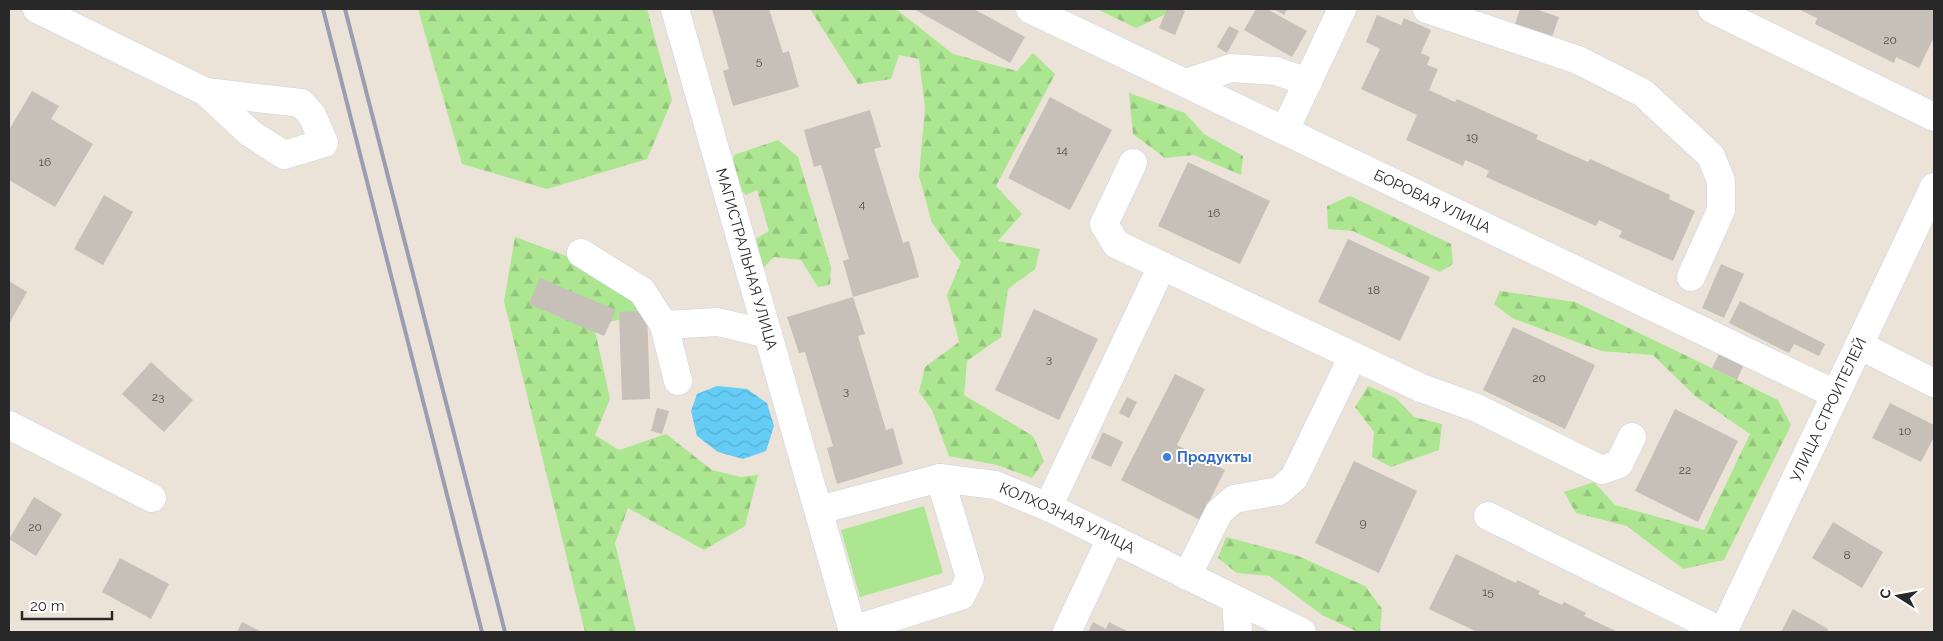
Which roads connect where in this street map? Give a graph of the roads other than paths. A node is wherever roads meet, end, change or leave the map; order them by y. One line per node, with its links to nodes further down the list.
1 (37, 9): 9 (street)
2 (675, 9): 18 (street, МАГИСТРАЛЬНАЯ УЛИЦА)
3 (1342, 9): 7 (street)
4 (1427, 9): 16 (street)
5 (1712, 9): 10 (street)
6 (1047, 12): 8 (street, БОРОВАЯ УЛИЦА)
7 (1308, 82): 8 (street); 11 (street)
8 (1186, 83): 11 (street, БОРОВАЯ УЛИЦА)
9 (206, 92)
10 (1934, 118)
11 (1285, 130): 23 (street, БОРОВАЯ УЛИЦА)
12 (1133, 163): 15 (street)
13 (1934, 187): 19 (street, УЛИЦА СТРОИТЕЛЕЙ)
14 (582, 252): 17 (street)
15 (1162, 266): 20 (street); 28 (street)
16 (1691, 277)
17 (664, 325): 18 (street); 21 (street)
18 (768, 334): 29 (street, МАГИСТРАЛЬНАЯ УЛИЦА)
19 (1859, 345): 22 (street); 23 (street, УЛИЦА СТРОИТЕЛЕЙ)
20 (1352, 356): 25 (street); 32 (street)
21 (678, 381)
22 (1934, 383)
23 (1835, 394): 38 (street, УЛИЦА СТРОИТЕЛЕЙ)
24 (9, 425): 27 (street)
25 (1632, 437)
26 (940, 478): 28 (street, КОЛХОЗНАЯ УЛИЦА); 29 (street, КОЛХОЗНАЯ УЛИЦА); 34 (street)
27 (152, 498)
28 (1048, 507): 31 (street, КОЛХОЗНАЯ УЛИЦА)
29 (819, 510): 34 (street, МАГИСТРАЛЬНАЯ УЛИЦА)
30 (1488, 516): 38 (street)
31 (1111, 538): 32 (street, КОЛХОЗНАЯ УЛИЦА); 35 (street)
32 (1187, 576): 33 (street, КОЛХОЗНАЯ УЛИЦА)
33 (1236, 600): 36 (street); 37 (street, КОЛХОЗНАЯ УЛИЦА)
34 (852, 631)
35 (1067, 632)
36 (1238, 632)
37 (1302, 632)
38 (1723, 632)

